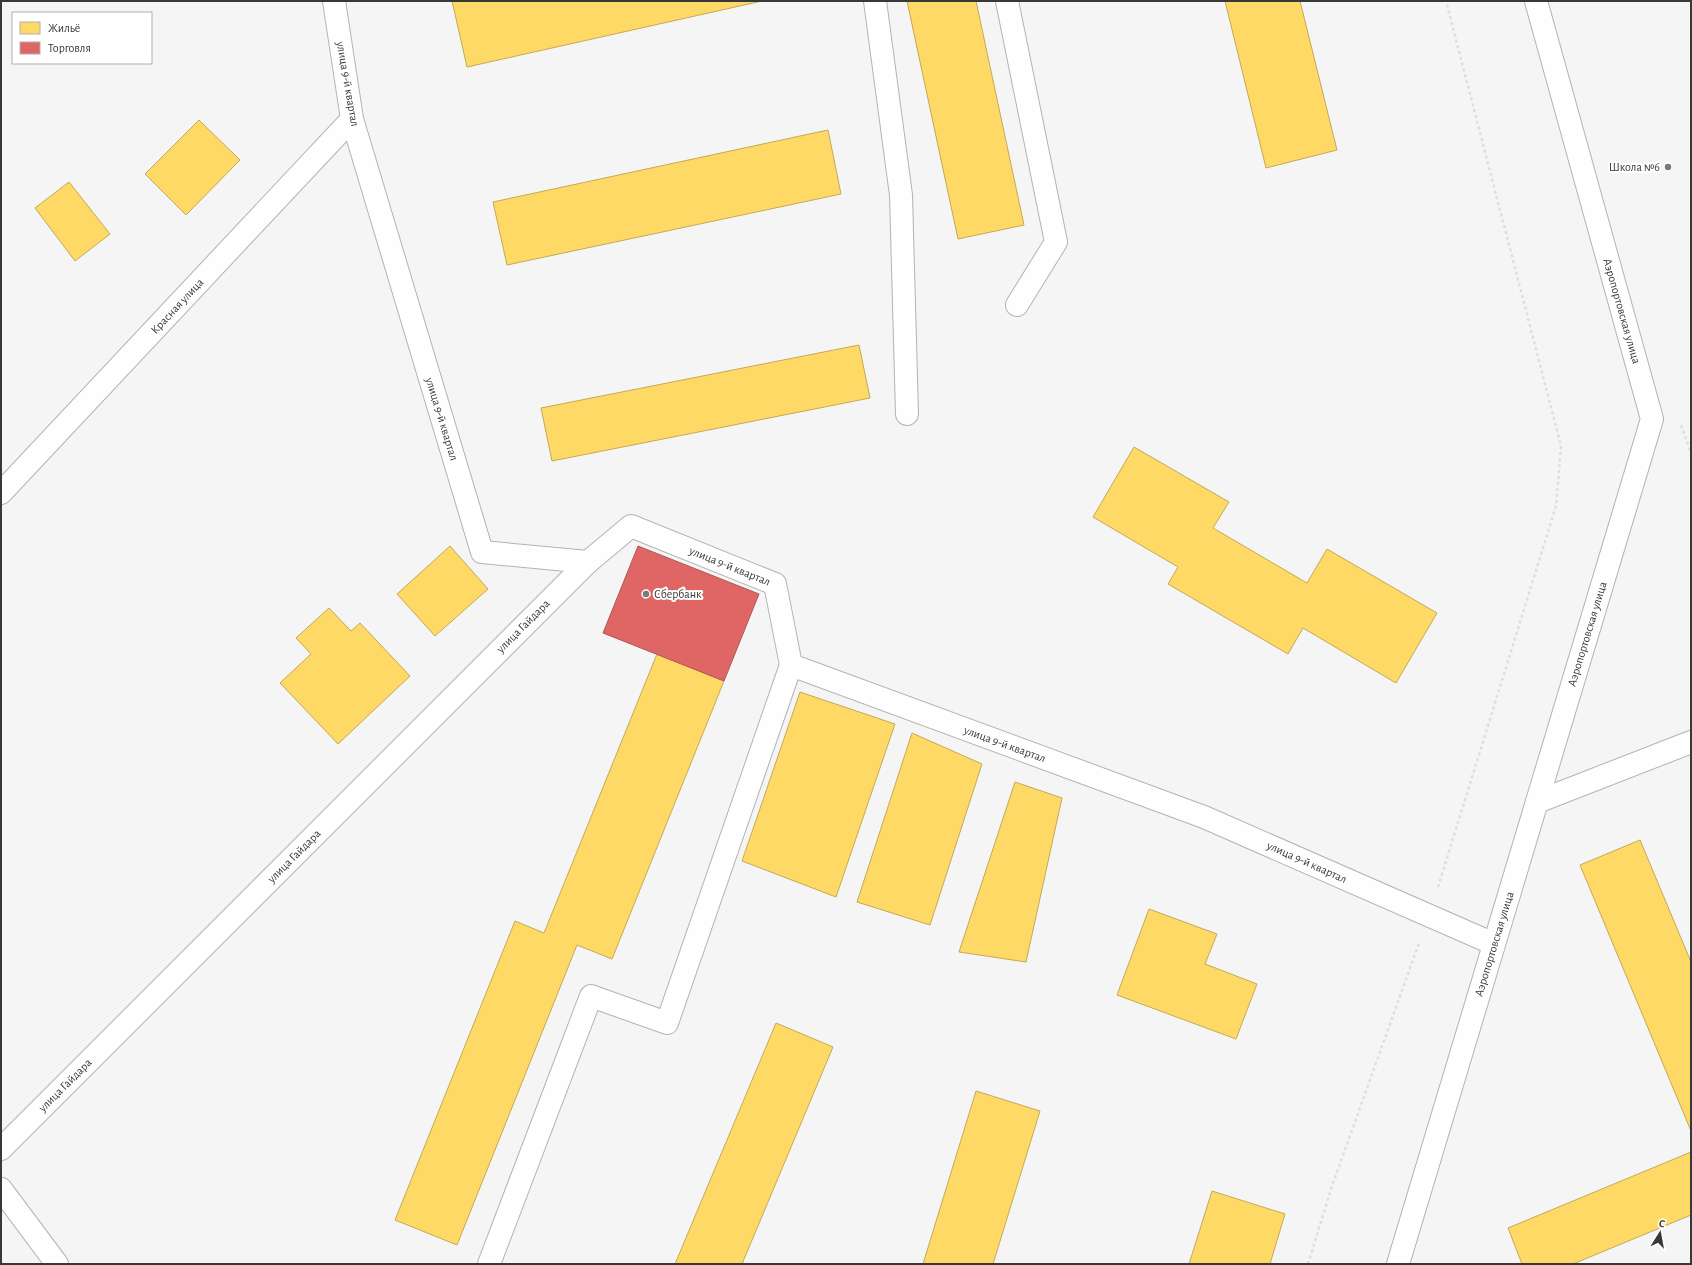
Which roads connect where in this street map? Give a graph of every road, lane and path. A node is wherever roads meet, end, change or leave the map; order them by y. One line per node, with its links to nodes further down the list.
1 (334, 1): 6 (street, улица 9-й квартал)
2 (875, 1): 8 (street)
3 (1007, 1): 7 (street)
4 (1446, 1): 14 (path)
5 (1536, 1): 13 (street, Аэропортовская улица)
6 (352, 118): 9 (street, Красная улица); 10 (street, улица 9-й квартал)
7 (1017, 305)
8 (907, 414)
9 (1, 493)
10 (588, 562): 11 (street, улица 9-й квартал); 16 (street, улица Гайдара)
11 (791, 665): 14 (street, улица 9-й квартал); 19 (street)
12 (1691, 742): 13 (street)
13 (1537, 802): 15 (street, Аэропортовская улица)
14 (1429, 916): 15 (street, улица 9-й квартал); 20 (path)
15 (1494, 944): 21 (street, Аэропортовская улица)
16 (1, 1149)
17 (1, 1189): 18 (street)
18 (57, 1264)
19 (489, 1264)
20 (1308, 1264)
21 (1398, 1264)

